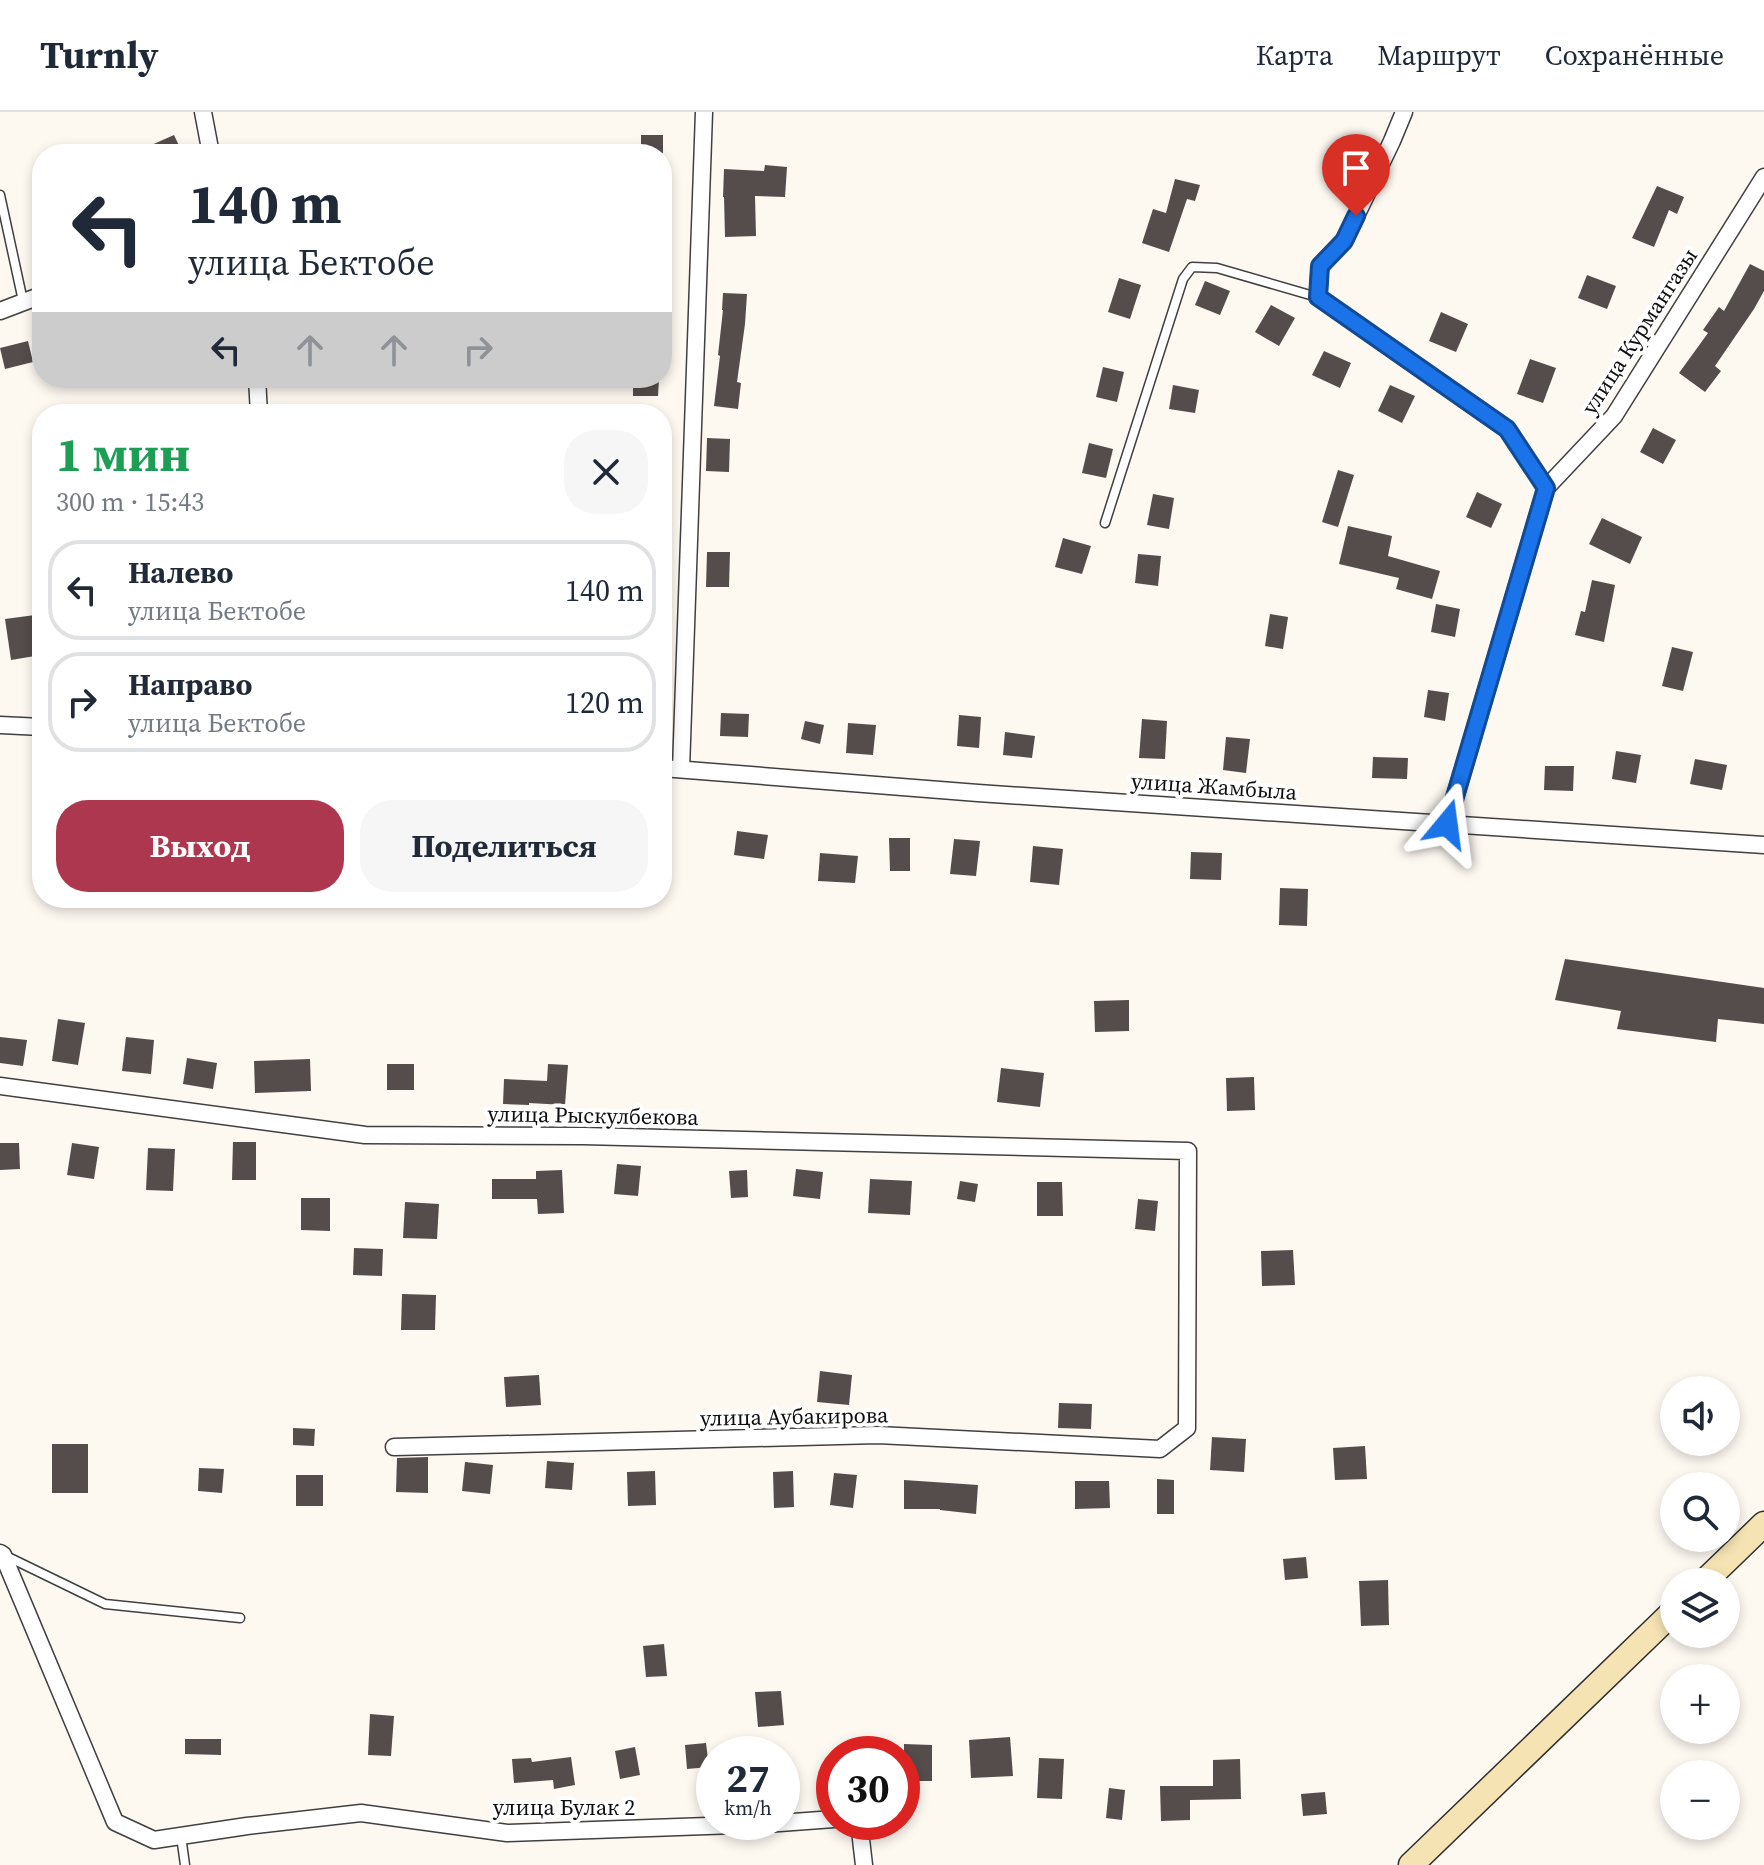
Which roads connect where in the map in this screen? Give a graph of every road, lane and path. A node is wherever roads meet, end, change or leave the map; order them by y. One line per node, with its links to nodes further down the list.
1 (203, 112): 4 (street)
2 (704, 112): 16 (street)
3 (1404, 112): 7 (street)
4 (208, 144)
5 (1764, 177): 11 (street, улица Курмангазы)
6 (0, 195): 9 (lane)
7 (1318, 297): 11 (street); 12 (lane)
8 (32, 298): 9 (street)
9 (23, 301): 10 (street)
10 (0, 311)
11 (1546, 488): 17 (street, улица Курмангазы)
12 (1105, 523)
13 (0, 725): 14 (street)
14 (32, 727)
15 (672, 769): 16 (street, улица Жамбыла)
16 (681, 769): 17 (street, улица Жамбыла)
17 (1447, 824): 18 (street, улица Жамбыла)
18 (1764, 845)
19 (0, 1086): 20 (street, улица Рыскулбекова)
20 (1187, 1428): 21 (street, улица Аубакирова)
21 (394, 1447)
22 (1764, 1524): 24 (main road)
23 (2, 1554): 25 (lane); 28 (street, улица Булак 2)
24 (1718, 1568)
25 (240, 1618)
26 (1660, 1625): 32 (main road)
27 (816, 1820): 28 (street, улица Булак 2)
28 (181, 1836): 30 (lane)
29 (861, 1840): 31 (street)
30 (185, 1865)
31 (864, 1865)
32 (1411, 1865)

